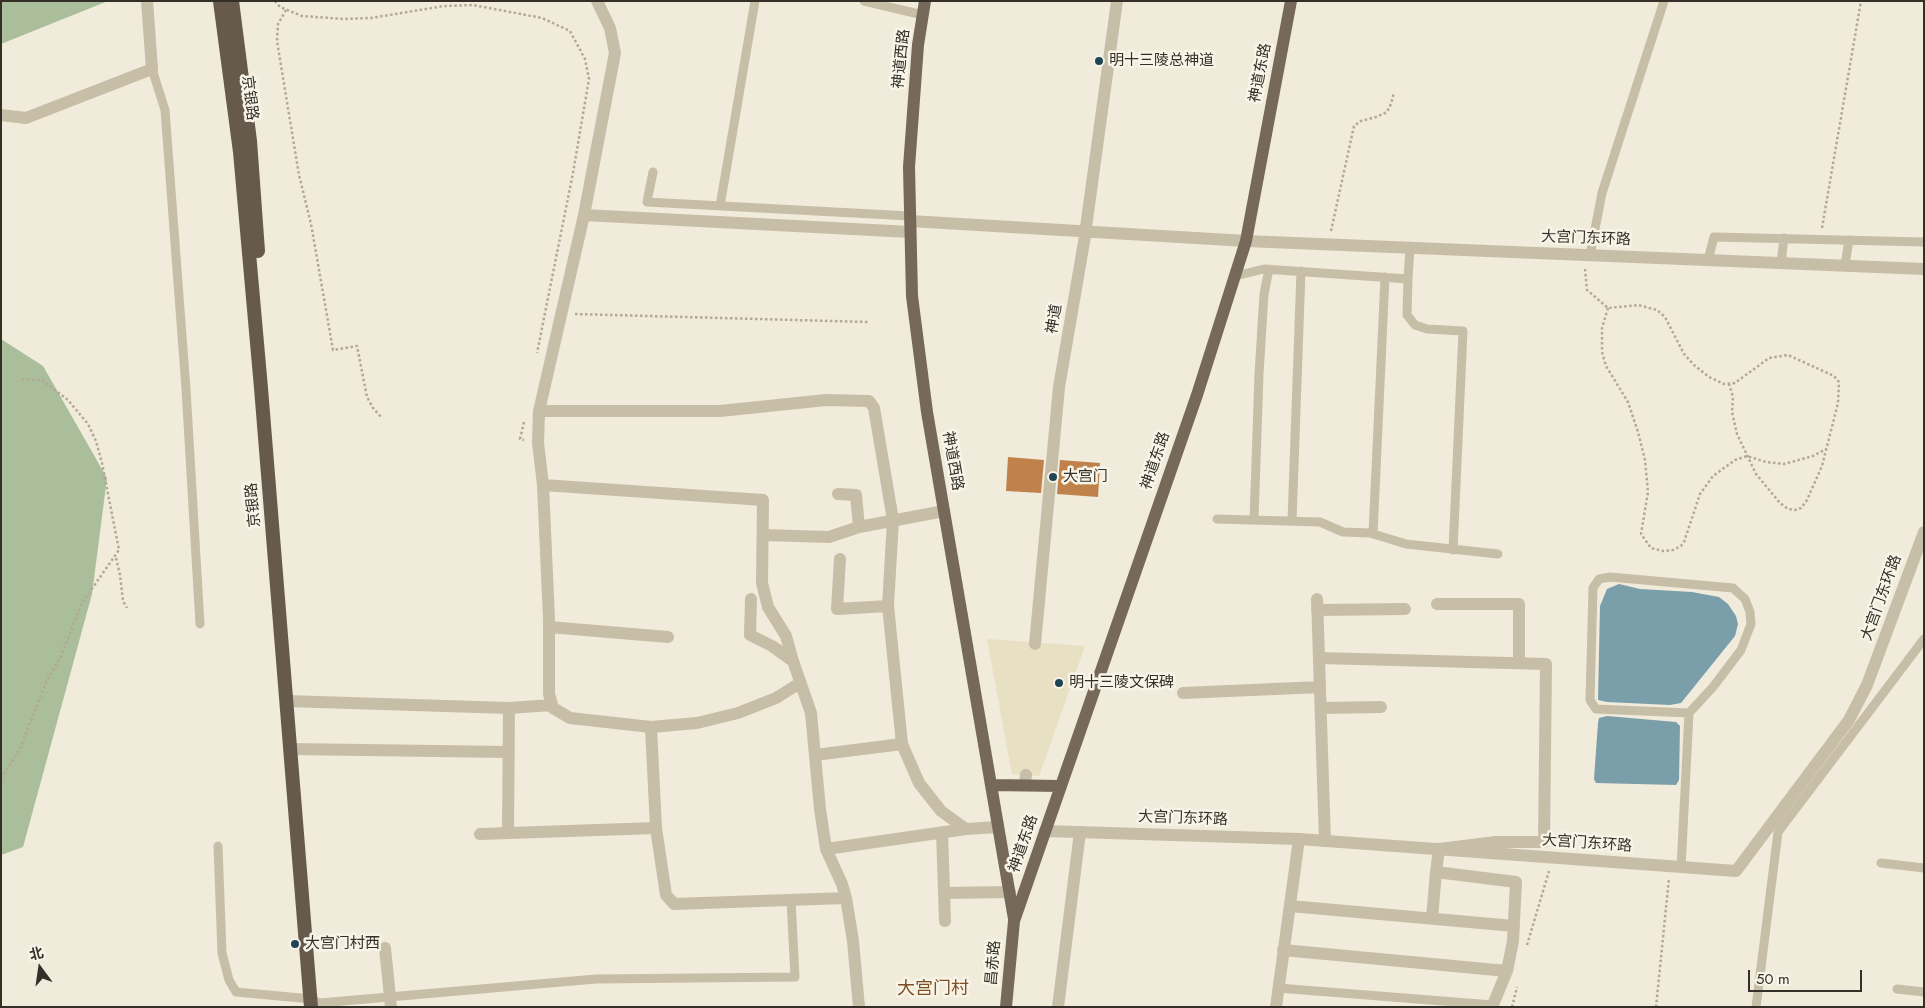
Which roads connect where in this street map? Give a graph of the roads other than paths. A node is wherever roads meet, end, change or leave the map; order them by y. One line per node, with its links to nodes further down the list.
1 (147, 1): 12 (street)
2 (220, 1): 64 (highway, 京银路)
3 (232, 1): 64 (highway, 京银路)
4 (597, 1): 16 (street)
5 (755, 1): 15 (lane)
6 (864, 1): 11 (lane)
7 (924, 1): 11 (main road, 神道西路)
8 (1117, 1): 18 (street, 神道)
9 (1291, 1): 21 (main road, 神道东路)
10 (1664, 1): 24 (lane)
11 (922, 15): 17 (main road, 神道西路)
12 (152, 69): 13 (street); 53 (lane)
13 (1, 116)
14 (653, 172): 15 (lane)
15 (720, 206): 17 (lane)
16 (584, 214): 17 (street, 大宫门东环路); 34 (street)
17 (910, 223): 18 (street, 大宫门东环路); 37 (main road, 神道西路)
18 (1086, 231): 21 (street, 大宫门东环路); 57 (street, 神道)
19 (1784, 238): 20 (lane); 25 (lane); 26 (lane)
20 (1849, 240): 22 (lane); 27 (lane)
21 (1246, 241): 23 (street, 大宫门东环路); 31 (main road, 神道东路)
22 (1924, 242)
23 (1410, 248): 24 (street, 大宫门东环路); 33 (lane)
24 (1588, 255): 25 (street, 大宫门东环路)
25 (1708, 260): 26 (street, 大宫门东环路)
26 (1781, 263): 27 (street, 大宫门东环路)
27 (1845, 266): 29 (street, 大宫门东环路)
28 (1269, 269): 30 (lane); 31 (lane); 40 (lane)
29 (1924, 269)
30 (1300, 271): 32 (lane); 41 (lane)
31 (1235, 276): 76 (main road, 神道东路)
32 (1384, 277): 33 (lane); 44 (lane)
33 (1408, 279): 46 (lane)
34 (539, 411): 35 (street); 39 (street)
35 (543, 485): 45 (street); 54 (street)
36 (838, 494): 42 (street)
37 (944, 511): 39 (street); 75 (main road, 神道西路)
38 (1217, 519): 40 (lane)
39 (893, 520): 42 (street); 51 (street)
40 (1254, 520): 41 (lane)
41 (1292, 521): 44 (lane)
42 (859, 527): 45 (street)
43 (1924, 532): 91 (street, 大宫门东环路)
44 (1373, 534): 46 (lane)
45 (763, 535): 59 (street)
46 (1453, 550): 47 (lane)
47 (1498, 554)
48 (840, 559): 51 (street)
49 (750, 599): 59 (street)
50 (1437, 604): 60 (street)
51 (888, 606): 71 (street)
52 (1405, 609): 58 (street)
53 (200, 624)
54 (549, 627): 55 (street); 65 (street)
55 (668, 637)
56 (1924, 639): 116 (lane)
57 (1035, 644)
58 (1319, 658): 60 (street); 62 (street)
59 (793, 661): 61 (street)
60 (1519, 663): 89 (street)
61 (800, 683): 70 (street); 74 (street)
62 (1320, 686): 63 (street); 67 (street)
63 (1183, 693)
64 (290, 701): 66 (street); 72 (highway, 京银路)
65 (552, 705): 66 (street); 70 (street)
66 (509, 708): 73 (street)
67 (1321, 708): 68 (street); 86 (street)
68 (1381, 708)
69 (1689, 713): 69 (lane); 91 (lane)
70 (651, 727): 78 (street)
71 (902, 744): 74 (street); 79 (street)
72 (294, 749): 73 (street); 110 (highway, 京银路)
73 (509, 752): 83 (street)
74 (815, 755): 88 (street)
75 (991, 785): 76 (main road); 77 (main road, 神道西路)
76 (1061, 786): 81 (main road, 神道东路)
77 (998, 827): 79 (street); 94 (main road, 神道西路)
78 (656, 828): 83 (street); 97 (street)
79 (966, 829): 80 (street)
80 (942, 832): 88 (street); 95 (street)
81 (1045, 832): 82 (street, 大宫门东环路); 101 (main road, 神道东路)
82 (1080, 832): 85 (street, 大宫门东环路); 114 (street)
83 (508, 833): 84 (street)
84 (480, 834)
85 (1299, 839): 86 (street, 大宫门东环路); 98 (street)
86 (1325, 841): 89 (street, 大宫门东环路)
87 (218, 846): 110 (lane)
88 (826, 849): 96 (street)
89 (1439, 849): 91 (street, 大宫门东环路); 93 (street)
90 (1881, 864): 92 (lane)
91 (1676, 867)
92 (1924, 868)
93 (1436, 872): 99 (street); 102 (street)
94 (1010, 892): 95 (street); 101 (main road, 神道西路)
95 (944, 893): 100 (street)
96 (846, 898): 97 (street); 112 (street)
97 (791, 900): 109 (lane)
98 (1290, 906): 99 (street); 104 (street)
99 (1432, 918): 102 (street)
100 (945, 921)
101 (1014, 921): 113 (main road, 昌赤路)
102 (1514, 926): 105 (street)
103 (385, 948): 109 (street)
104 (1284, 950): 105 (street); 106 (street)
105 (1506, 971): 111 (street)
106 (1278, 988): 111 (lane); 115 (street)
107 (1897, 989): 108 (lane)
108 (1924, 992)
109 (390, 1002): 110 (lane)
110 (315, 1004)
111 (1493, 1006)
112 (859, 1007)
113 (1006, 1007)
114 (1058, 1007)
115 (1276, 1007)
116 (1756, 1007)

